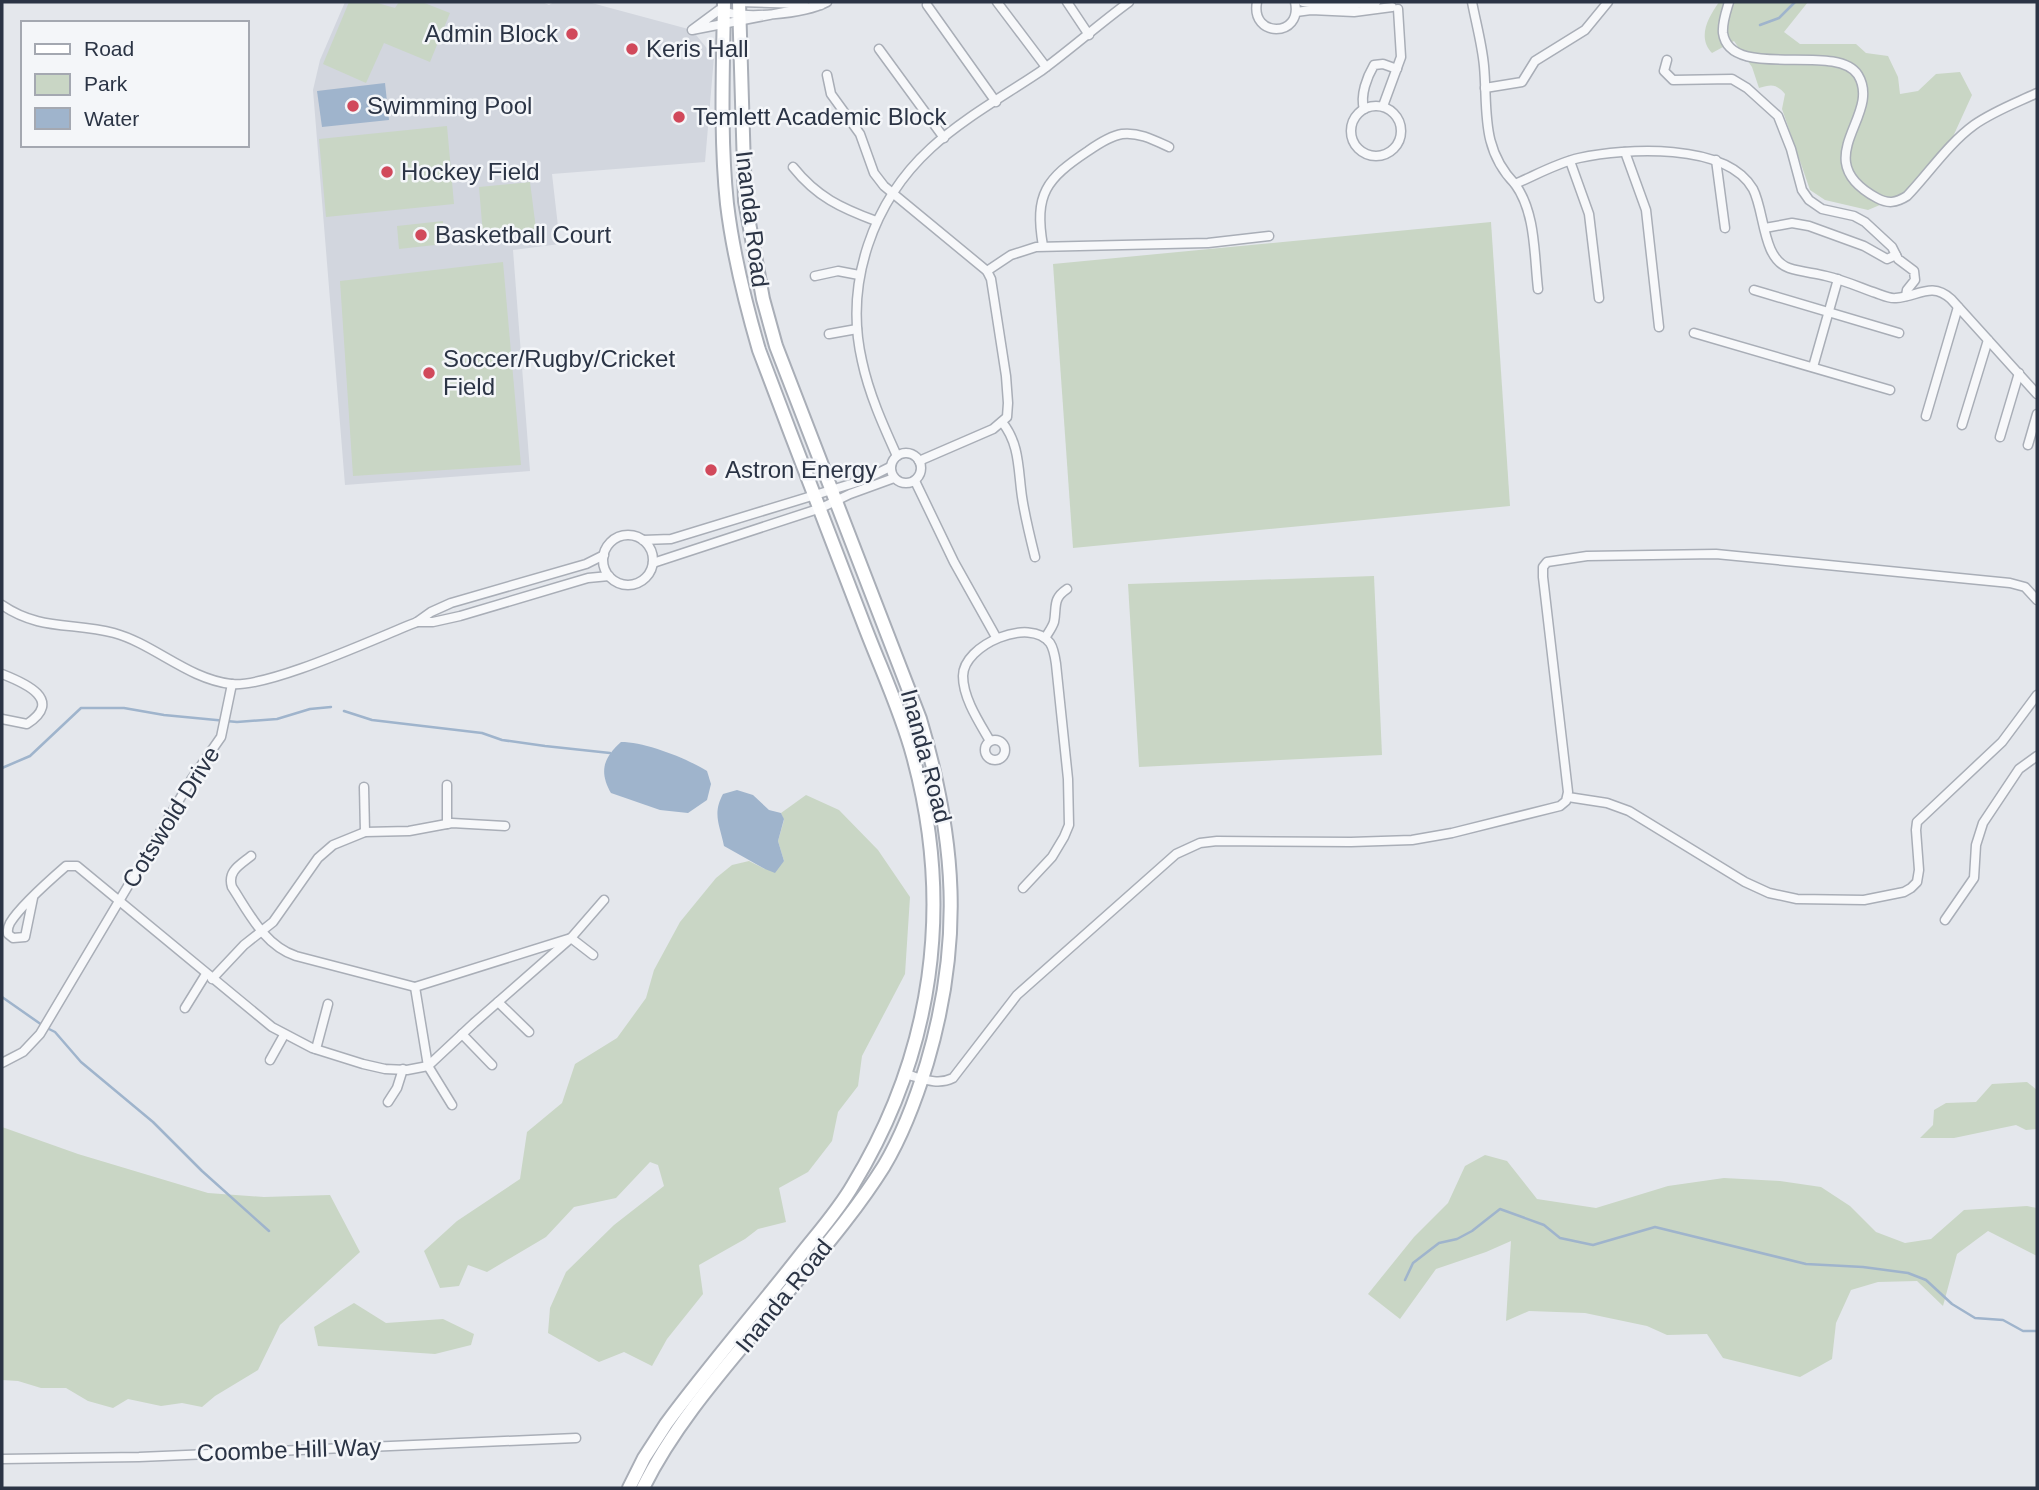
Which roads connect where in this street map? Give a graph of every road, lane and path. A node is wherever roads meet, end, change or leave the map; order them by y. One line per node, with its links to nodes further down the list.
1 (997, 2): 20 (street)
2 (1067, 2): 17 (street)
3 (1129, 2): 17 (street)
4 (1295, 2): 16 (street)
5 (1303, 2): 6 (street)
6 (1376, 2)
7 (1472, 2): 23 (street)
8 (1608, 2): 23 (street)
9 (1729, 2): 24 (street)
10 (824, 3): 14 (street); 15 (street)
11 (1254, 3): 16 (street)
12 (927, 5): 25 (street)
13 (1396, 5): 16 (street); 21 (street)
14 (739, 6): 15 (street); 74 (main road, Inanda Road)
15 (724, 7): 73 (main road, Inanda Road)
16 (1296, 12)
17 (1089, 35): 20 (street)
18 (879, 49): 28 (street)
19 (1667, 60): 41 (street)
20 (1046, 67): 25 (street)
21 (1397, 69): 26 (street); 27 (street)
22 (827, 75): 35 (street)
23 (1485, 88): 34 (street)
24 (2037, 93)
25 (996, 102): 28 (street)
26 (1383, 106): 27 (street); 27 (street)
27 (1364, 108)
28 (944, 138): 35 (street)
29 (1169, 147): 40 (street)
30 (1625, 152): 31 (street); 32 (street); 52 (street)
31 (1716, 160): 37 (street); 38 (street)
32 (1570, 161): 34 (street); 49 (street)
33 (793, 167): 36 (street)
34 (1515, 184): 46 (street)
35 (891, 193): 36 (street); 42 (street)
36 (876, 221): 43 (street)
37 (1725, 228)
38 (1765, 228): 41 (street); 45 (street)
39 (1269, 236): 40 (street)
40 (1043, 246): 42 (street)
41 (1896, 255): 48 (street)
42 (988, 271): 64 (street)
43 (859, 275): 44 (street); 53 (street)
44 (816, 276)
45 (1838, 279): 48 (street); 51 (street)
46 (1538, 289)
47 (1754, 290): 51 (street)
48 (1906, 296): 50 (street)
49 (1598, 298)
50 (1958, 307): 57 (street); 63 (street)
51 (1829, 312): 55 (street); 58 (street)
52 (1659, 327)
53 (857, 329): 56 (street); 68 (street)
54 (1694, 333): 58 (street)
55 (1899, 333)
56 (830, 334)
57 (1988, 340): 59 (street); 65 (street)
58 (1813, 367): 60 (street)
59 (2019, 373): 61 (street); 66 (street)
60 (1890, 390)
61 (2037, 394)
62 (2037, 414): 67 (street)
63 (1926, 416)
64 (1002, 422): 69 (street); 78 (street)
65 (1962, 425)
66 (2000, 438)
67 (2028, 445)
68 (897, 456): 69 (street); 70 (street)
69 (919, 461): 72 (street)
70 (890, 467): 71 (street); 74 (street)
71 (894, 478): 72 (street); 74 (street)
72 (915, 481): 89 (street)
73 (815, 495): 74 (street); 75 (main road, Inanda Road); 76 (street)
74 (834, 496): 75 (street); 129 (main road, Inanda Road)
75 (821, 508): 79 (street); 128 (main road, Inanda Road)
76 (643, 540): 77 (street); 79 (street)
77 (604, 555): 80 (street); 81 (street)
78 (1035, 558)
79 (653, 562): 80 (street)
80 (609, 576): 83 (street)
81 (509, 585): 83 (street); 85 (street)
82 (1066, 589): 90 (street)
83 (513, 600): 87 (street)
84 (2037, 600): 99 (street)
85 (451, 603): 87 (street); 88 (street)
86 (2, 605): 92 (street)
87 (455, 617): 88 (street)
88 (416, 622): 92 (street)
89 (996, 636): 90 (street); 95 (street)
90 (1045, 638): 104 (street)
91 (2, 674): 94 (street)
92 (232, 684): 106 (street, Cotswold Drive)
93 (2037, 695): 99 (street)
94 (2, 719)
95 (990, 741)
96 (2037, 755): 108 (street)
97 (447, 785): 100 (street)
98 (365, 787): 102 (street)
99 (1567, 797): 129 (street)
100 (447, 824): 101 (street); 102 (street)
101 (505, 826)
102 (365, 832): 109 (street)
103 (251, 856): 109 (street)
104 (1023, 888)
105 (33, 898): 105 (street); 106 (street)
106 (119, 900): 114 (street); 124 (street, Cotswold Drive)
107 (604, 900): 110 (street)
108 (1945, 920)
109 (261, 932): 114 (street); 115 (street)
110 (570, 938): 111 (street); 112 (street); 113 (street)
111 (531, 950): 113 (street); 115 (street)
112 (593, 955)
113 (541, 966): 116 (street)
114 (209, 976): 118 (street); 121 (street)
115 (415, 987): 126 (street)
116 (498, 1002): 119 (street); 120 (street)
117 (328, 1004): 122 (street)
118 (185, 1008)
119 (529, 1032)
120 (463, 1034): 125 (street); 126 (street)
121 (284, 1035): 122 (street); 123 (street)
122 (316, 1049): 127 (street)
123 (270, 1060)
124 (2, 1063)
125 (492, 1065)
126 (428, 1066): 127 (street); 131 (street)
127 (402, 1069): 130 (street)
128 (905, 1074): 129 (street); 134 (main road, Inanda Road)
129 (922, 1079): 135 (main road, Inanda Road)
130 (388, 1102)
131 (452, 1104)
132 (576, 1438): 133 (street, Coombe Hill Way)
133 (2, 1459)
134 (629, 1488)
135 (643, 1488)

